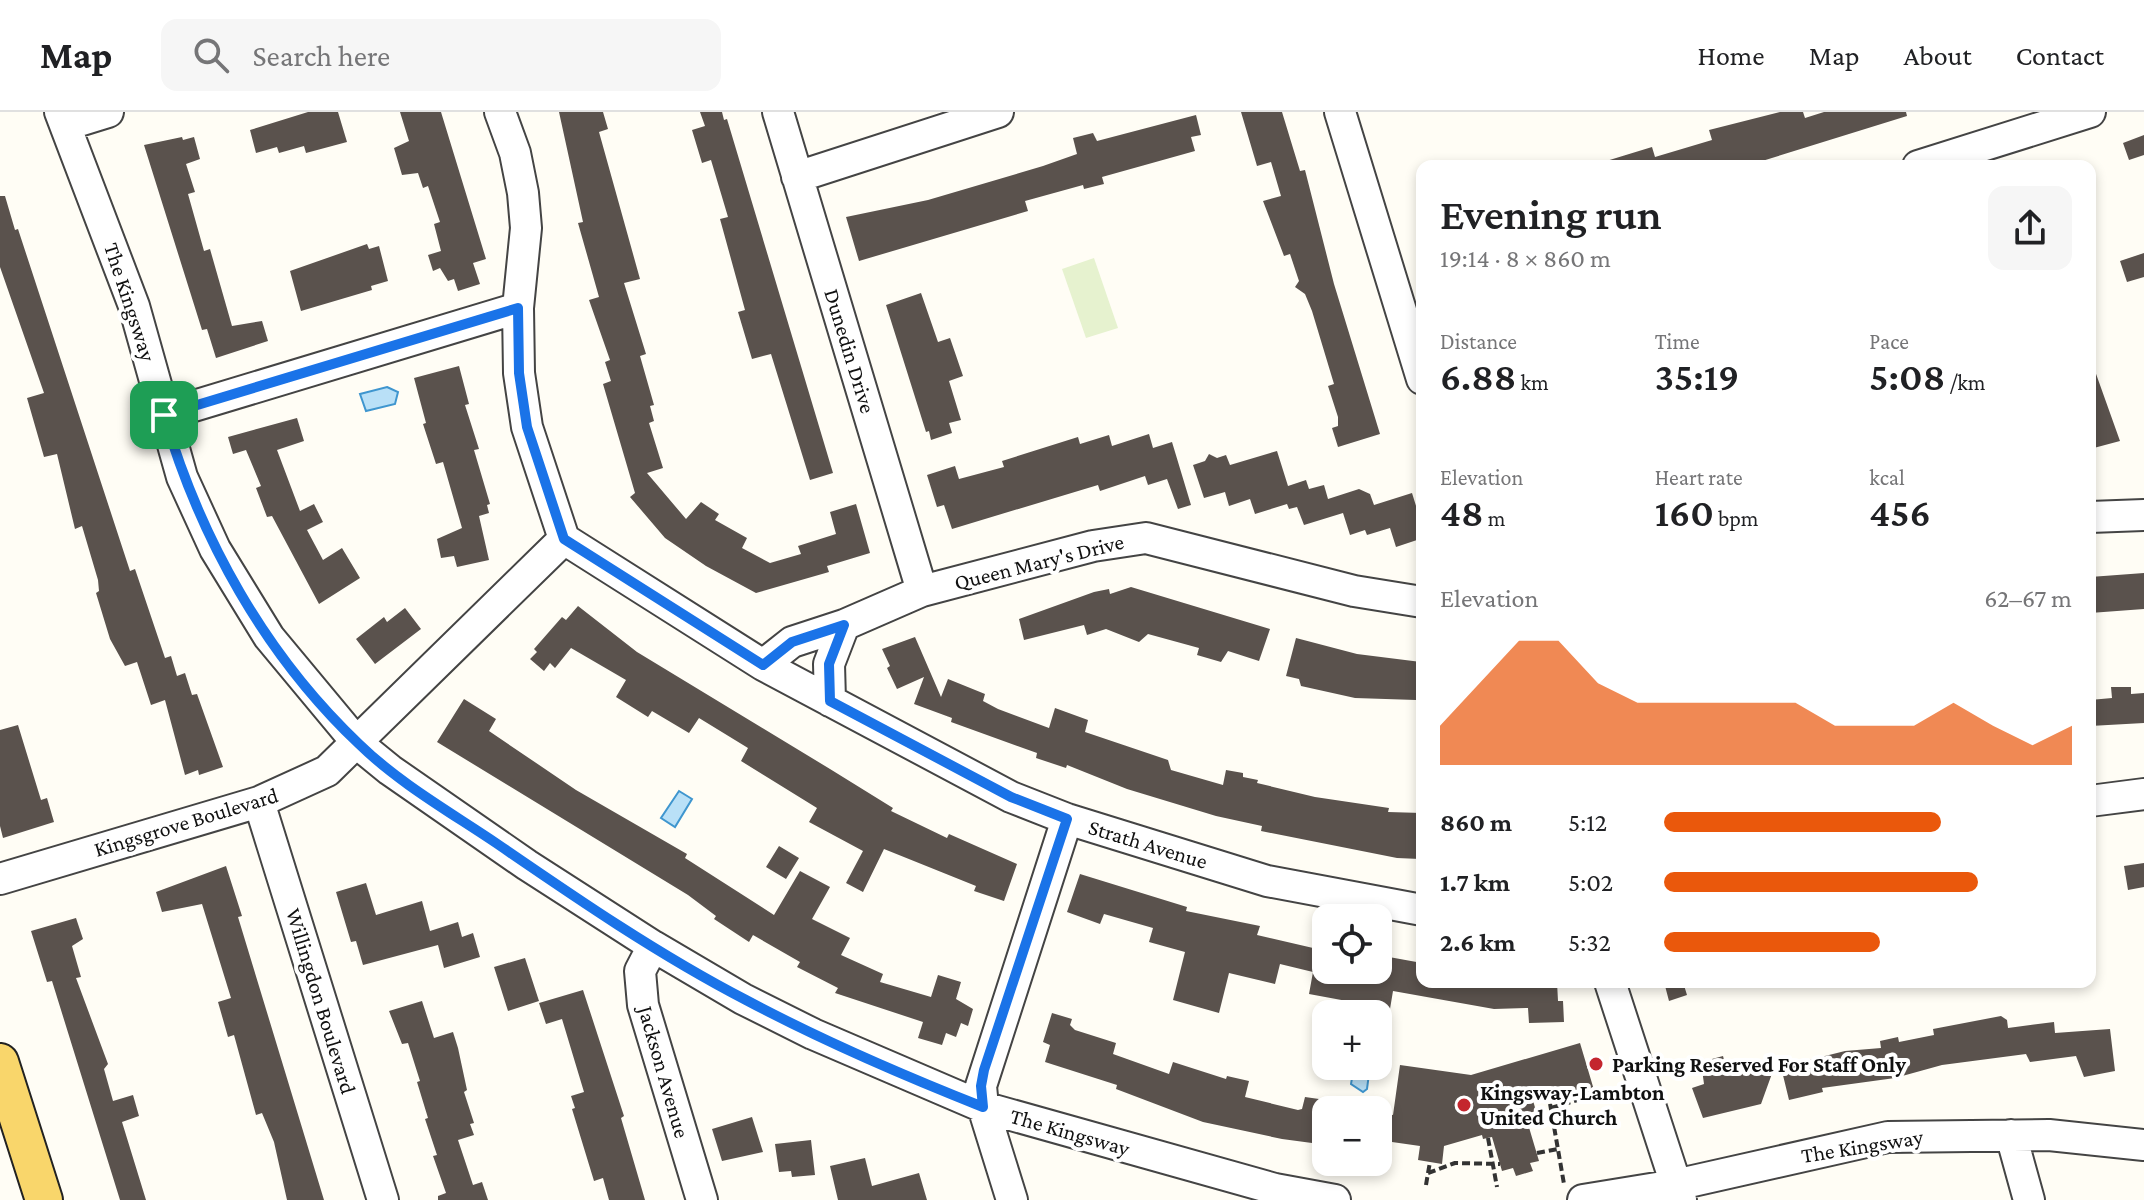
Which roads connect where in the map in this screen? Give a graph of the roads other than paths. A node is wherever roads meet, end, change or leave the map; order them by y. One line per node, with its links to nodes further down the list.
1 (108, 112): 7 (street)
2 (500, 112): 10 (street)
3 (778, 112): 9 (street, Dunedin Drive)
4 (998, 112): 9 (street)
5 (1340, 112): 11 (street)
6 (2090, 112): 8 (street)
7 (63, 119): 12 (street, The Kingsway)
8 (1937, 160)
9 (797, 177): 16 (street, Dunedin Drive)
10 (518, 308): 12 (street); 15 (street)
11 (1414, 324)
12 (164, 415): 21 (street, The Kingsway)
13 (2144, 515): 14 (street)
14 (2096, 517)
15 (564, 539): 19 (street, Strath Avenue); 21 (street, Kingsgrove Boulevard)
16 (922, 591): 17 (street, Queen Mary's Drive); 18 (street, Queen Mary's Drive)
17 (1416, 601)
18 (844, 625): 19 (street, Queen Mary's Drive); 20 (street)
19 (763, 665): 20 (street, Strath Avenue)
20 (830, 701): 25 (street, Strath Avenue)
21 (358, 744): 24 (street, Kingsgrove Boulevard); 28 (street, The Kingsway)
22 (2144, 794): 23 (street)
23 (2096, 800)
24 (259, 802): 26 (street, Kingsgrove Boulevard); 37 (street, Willingdon Boulevard)
25 (1067, 819): 27 (street, Strath Avenue); 31 (street)
26 (0, 879)
27 (1416, 909)
28 (653, 946): 31 (street, The Kingsway); 38 (street, Jackson Avenue)
29 (1612, 988): 35 (street)
30 (0, 1062): 36 (main road)
31 (983, 1107): 39 (street); 40 (street, The Kingsway)
32 (2011, 1135): 33 (street, The Kingsway); 35 (street, The Kingsway); 41 (street)
33 (2144, 1145)
34 (1574, 1192): 35 (street, The Kingsway)
35 (1678, 1192)
36 (44, 1200)
37 (383, 1200)
38 (702, 1200)
39 (1012, 1200)
40 (1333, 1200)
41 (2029, 1200)

